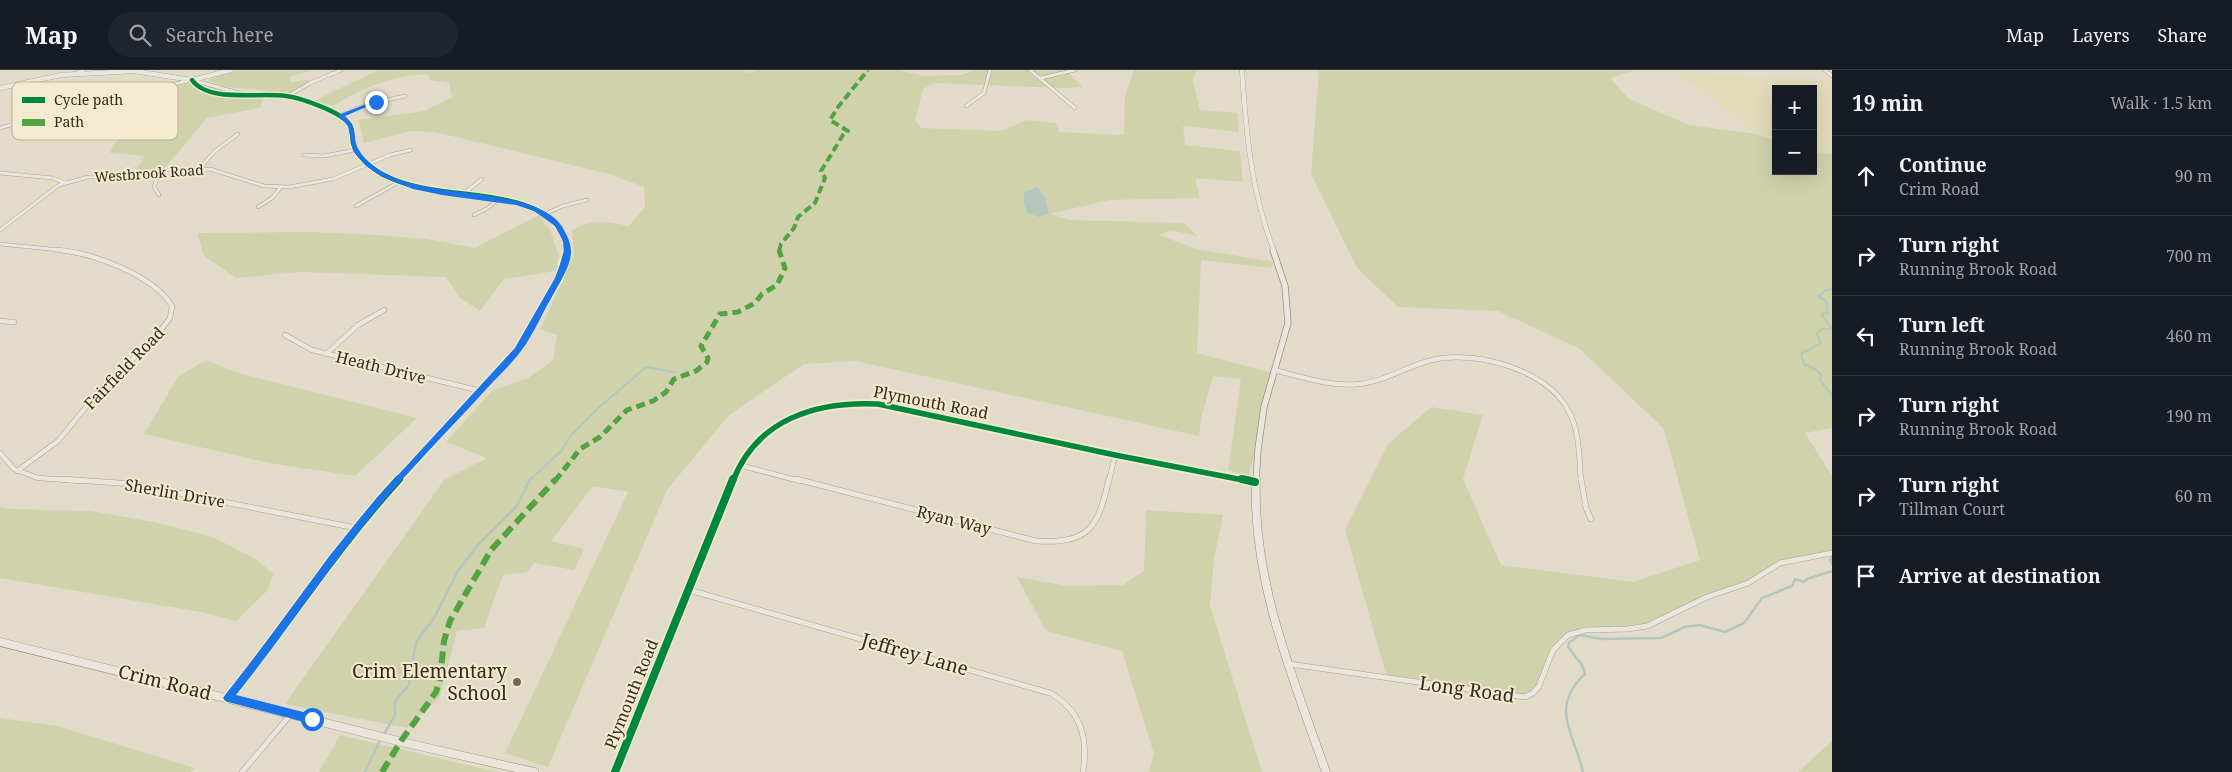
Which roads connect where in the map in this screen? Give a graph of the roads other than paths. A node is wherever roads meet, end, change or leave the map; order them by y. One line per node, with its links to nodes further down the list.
1 (84, 70): 9 (street)
2 (231, 70): 12 (street)
3 (341, 70): 16 (street)
4 (990, 70): 18 (street)
5 (1030, 70): 11 (street)
6 (1074, 70): 11 (street)
7 (1242, 70): 50 (street)
8 (1825, 70): 10 (street)
9 (73, 74): 12 (street); 13 (street)
10 (1832, 76)
11 (1041, 78): 19 (street)
12 (193, 80): 14 (street); 15 (street); 15 (street)
13 (24, 82)
14 (178, 84)
15 (246, 94): 16 (street)
16 (288, 96): 20 (street)
17 (405, 96): 20 (street)
18 (966, 106)
19 (1075, 108)
20 (341, 115): 24 (street)
21 (12, 124): 22 (street)
22 (0, 128)
23 (238, 134): 28 (street)
24 (355, 150): 26 (street); 27 (street)
25 (410, 150): 27 (street, Westbrook Road)
26 (304, 155)
27 (368, 165): 32 (street); 34 (street, Westbrook Road)
28 (199, 169): 30 (street, Westbrook Road); 34 (street, Westbrook Road)
29 (0, 173): 33 (street)
30 (158, 175): 33 (street, Westbrook Road); 35 (street)
31 (482, 179): 36 (street)
32 (399, 182): 36 (street); 39 (street)
33 (65, 183): 43 (street, Westbrook Road)
34 (281, 187): 40 (street)
35 (159, 195)
36 (462, 195): 37 (street)
37 (498, 199): 41 (street); 42 (street)
38 (588, 200): 41 (street)
39 (356, 206)
40 (258, 207)
41 (545, 214): 51 (street)
42 (474, 215)
43 (0, 230)
44 (0, 244): 55 (street, Fairfield Road)
45 (384, 310): 49 (street)
46 (0, 321): 47 (street)
47 (14, 322)
48 (285, 336): 49 (street, Heath Drive)
49 (326, 354): 51 (street, Heath Drive)
50 (1274, 370): 56 (street); 57 (street)
51 (481, 391): 58 (street)
52 (0, 453): 55 (street)
53 (1115, 455): 54 (street, Plymouth Road); 54 (street, Ryan Way); 56 (street, Plymouth Road)
54 (739, 465): 60 (street, Plymouth Road)
55 (17, 471): 58 (street, Sherlin Drive)
56 (1255, 482): 62 (street)
57 (1591, 519)
58 (356, 528): 63 (street)
59 (1832, 553): 62 (street, Long Road)
60 (689, 590): 67 (street, Plymouth Road); 68 (street, Jeffrey Lane)
61 (0, 642): 63 (street, Crim Road)
62 (1289, 664): 69 (street)
63 (228, 698): 64 (street, Crim Road)
64 (290, 714): 65 (street); 66 (street, Crim Road)
65 (242, 772)
66 (534, 772)
67 (615, 772)
68 (1083, 772)
69 (1326, 772)

